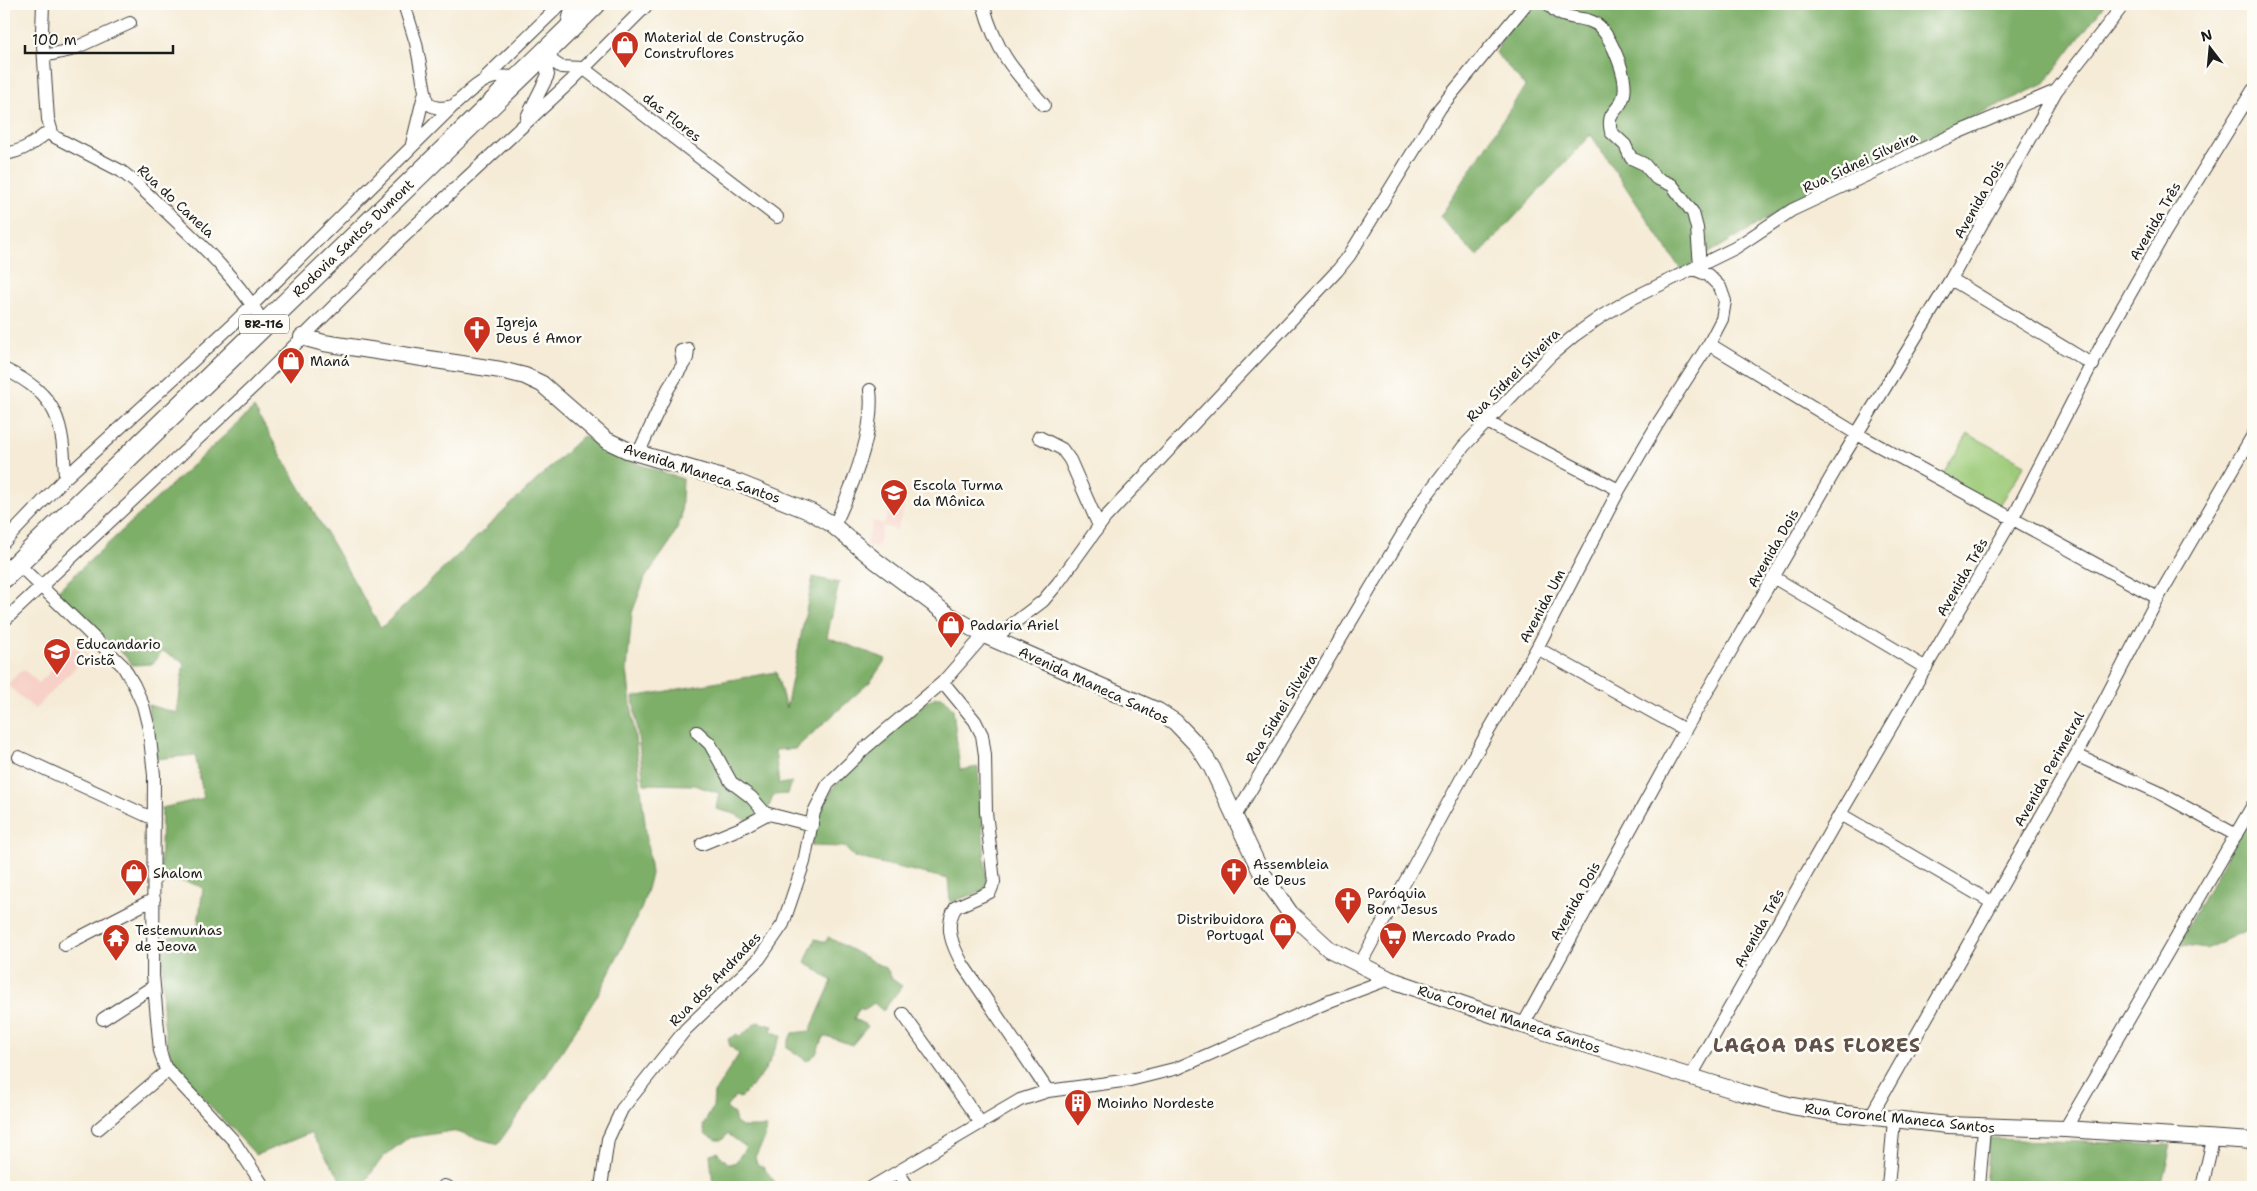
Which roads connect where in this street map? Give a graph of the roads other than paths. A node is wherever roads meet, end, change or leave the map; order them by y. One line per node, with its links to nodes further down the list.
1 (43, 4): 14 (street)
2 (404, 4): 20 (street)
3 (561, 4): 17 (street)
4 (572, 4): 12 (street)
5 (595, 4): 12 (highway, Rodovia Santos Dumont / BR-116)
6 (648, 4): 15 (street)
7 (983, 4): 21 (street)
8 (1526, 4): 50 (street, Rua dos Andrades)
9 (1549, 4): 30 (street)
10 (2124, 4): 19 (street, Avenida Dois)
11 (130, 23): 14 (street)
12 (566, 33): 13 (highway, Rodovia Santos Dumont / BR-116)
13 (543, 55): 15 (street); 16 (highway, Rodovia Santos Dumont / BR-116); 23 (street)
14 (44, 56): 24 (street)
15 (583, 68): 23 (street); 27 (street, das Flores)
16 (521, 78): 17 (street); 29 (highway, Rodovia Santos Dumont / BR-116)
17 (482, 82): 22 (street)
18 (2253, 90): 37 (street, Avenida Três)
19 (2056, 91): 30 (street, Rua Sidnei Silveira); 31 (street, Avenida Dois)
20 (424, 94): 22 (street); 25 (street)
21 (1044, 105)
22 (453, 106): 25 (street)
23 (523, 125): 34 (street)
24 (50, 130): 26 (street); 32 (street, Rua do Canela)
25 (412, 144): 28 (street)
26 (4, 154)
27 (777, 217)
28 (318, 241): 29 (street); 32 (street)
29 (324, 266): 33 (highway, Rodovia Santos Dumont / BR-116)
30 (1697, 268): 35 (street, Avenida Um); 40 (street, Rua Sidnei Silveira)
31 (1951, 279): 37 (street); 41 (street, Avenida Dois)
32 (252, 304): 33 (street, Rua do Canela); 46 (street)
33 (264, 324): 52 (highway, Rodovia Santos Dumont / BR-116)
34 (302, 337): 45 (street, Avenida Maneca Santos); 54 (street)
35 (1709, 344): 41 (street); 47 (street, Avenida Um)
36 (683, 363): 45 (street)
37 (2093, 365): 48 (street, Avenida Três)
38 (4, 369): 46 (street)
39 (870, 390): 49 (street)
40 (1487, 422): 47 (street); 68 (street, Rua Sidnei Silveira)
41 (1857, 434): 48 (street); 53 (street, Avenida Dois)
42 (2253, 435): 44 (street, Avenida Perimetral)
43 (1039, 437): 50 (street)
44 (2249, 452): 55 (street, Avenida Perimetral)
45 (638, 454): 49 (street, Avenida Maneca Santos)
46 (65, 478): 51 (street)
47 (1619, 490): 58 (street, Avenida Um)
48 (2013, 518): 55 (street); 59 (street, Avenida Três)
49 (834, 526): 57 (street, Avenida Maneca Santos)
50 (1099, 526): 57 (street, Rua dos Andrades)
51 (4, 542)
52 (11, 571): 54 (street)
53 (1773, 577): 59 (street); 61 (street, Avenida Dois)
54 (39, 586): 56 (street); 69 (street)
55 (2158, 598): 63 (street, Avenida Perimetral)
56 (4, 621)
57 (989, 637): 60 (street, Rua dos Andrades); 68 (street, Avenida Maneca Santos)
58 (1537, 648): 61 (street); 76 (street, Avenida Um)
59 (1926, 668): 67 (street, Avenida Três)
60 (943, 682): 70 (street, Rua dos Andrades); 84 (street)
61 (1685, 730): 81 (street, Avenida Dois)
62 (697, 732): 66 (street)
63 (2076, 755): 71 (street); 74 (street, Avenida Perimetral)
64 (19, 757): 69 (street)
65 (2253, 805): 71 (street)
66 (767, 814): 70 (street); 72 (street)
67 (1840, 814): 74 (street); 83 (street, Avenida Três)
68 (1234, 818): 76 (street, Avenida Maneca Santos)
69 (154, 819): 73 (street)
70 (812, 824): 95 (street, Rua dos Andrades)
71 (2236, 835): 90 (street)
72 (702, 844)
73 (154, 900): 75 (street); 78 (street)
74 (1991, 902): 85 (street, Avenida Perimetral)
75 (65, 945)
76 (1359, 966): 77 (street, Rua Coronel Maneca Santos)
77 (1389, 979): 81 (street, Rua Coronel Maneca Santos); 84 (street)
78 (154, 986): 80 (street); 82 (street)
79 (903, 1014): 87 (street)
80 (103, 1019)
81 (1523, 1025): 83 (street, Rua Coronel Maneca Santos)
82 (168, 1070): 89 (street); 94 (street)
83 (1691, 1076): 85 (street, Rua Coronel Maneca Santos)
84 (1048, 1091): 87 (street)
85 (1870, 1117): 86 (street, Rua Coronel Maneca Santos)
86 (1894, 1120): 88 (street, Rua Coronel Maneca Santos); 98 (street)
87 (980, 1122): 93 (street)
88 (1984, 1128): 90 (street, Rua Coronel Maneca Santos); 99 (street)
89 (98, 1129)
90 (2065, 1129): 91 (street, Rua Coronel Maneca Santos)
91 (2213, 1140): 92 (street, Rua Coronel Maneca Santos); 100 (street)
92 (2253, 1142)
93 (898, 1172): 96 (street); 97 (street)
94 (264, 1187)
95 (601, 1187)
96 (872, 1187)
97 (908, 1187)
98 (1888, 1187)
99 (1979, 1187)
100 (2202, 1187)

